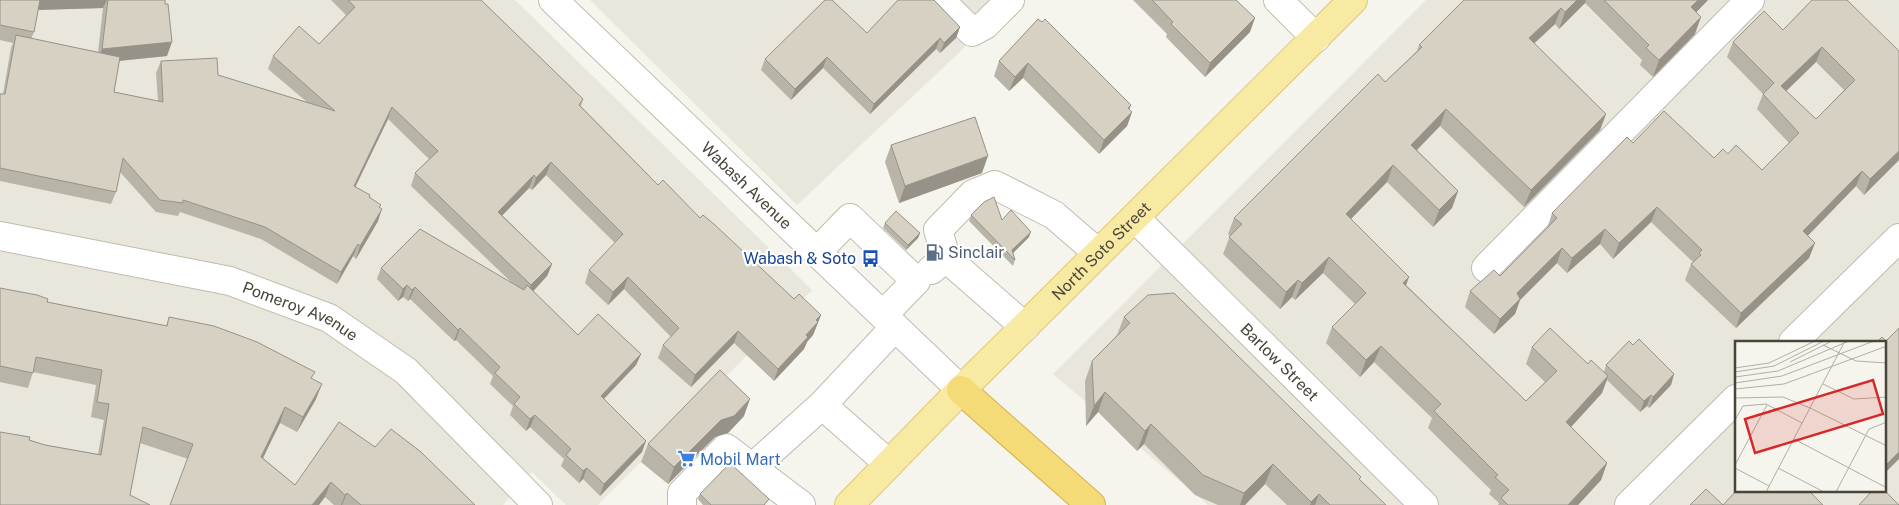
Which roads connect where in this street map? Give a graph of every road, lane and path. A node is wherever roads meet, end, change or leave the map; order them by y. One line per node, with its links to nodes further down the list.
1 (553, 0): 11 (street, Wabash Avenue)
2 (940, 0): 3 (street)
3 (1010, 0)
4 (1278, 0): 7 (street)
5 (1354, 0): 7 (main road, North Soto Street)
6 (1750, 0): 14 (street)
7 (1316, 38): 8 (main road, North Soto Street)
8 (1135, 218): 12 (main road, North Soto Street); 29 (street, Barlow Street)
9 (0, 236): 24 (street, Pomeroy Avenue)
10 (1899, 238): 18 (street)
11 (817, 252): 15 (street); 16 (street, Wabash Avenue)
12 (1098, 253): 13 (street); 17 (main road, North Soto Street)
13 (946, 258): 15 (street); 17 (street)
14 (1486, 268)
15 (916, 282): 16 (street)
16 (889, 321): 19 (street, Wabash Avenue); 21 (street)
17 (1025, 327): 19 (main road, North Soto Street)
18 (1794, 341)
19 (961, 390): 22 (main road, North Soto Street); 28 (highway)
20 (1735, 400): 30 (street)
21 (822, 406): 22 (street); 23 (street)
22 (889, 464): 27 (main road, North Soto Street)
23 (752, 468): 25 (street); 26 (street)
24 (538, 505)
25 (682, 505)
26 (801, 505)
27 (849, 505)
28 (1091, 505)
29 (1424, 505)
30 (1629, 505)

